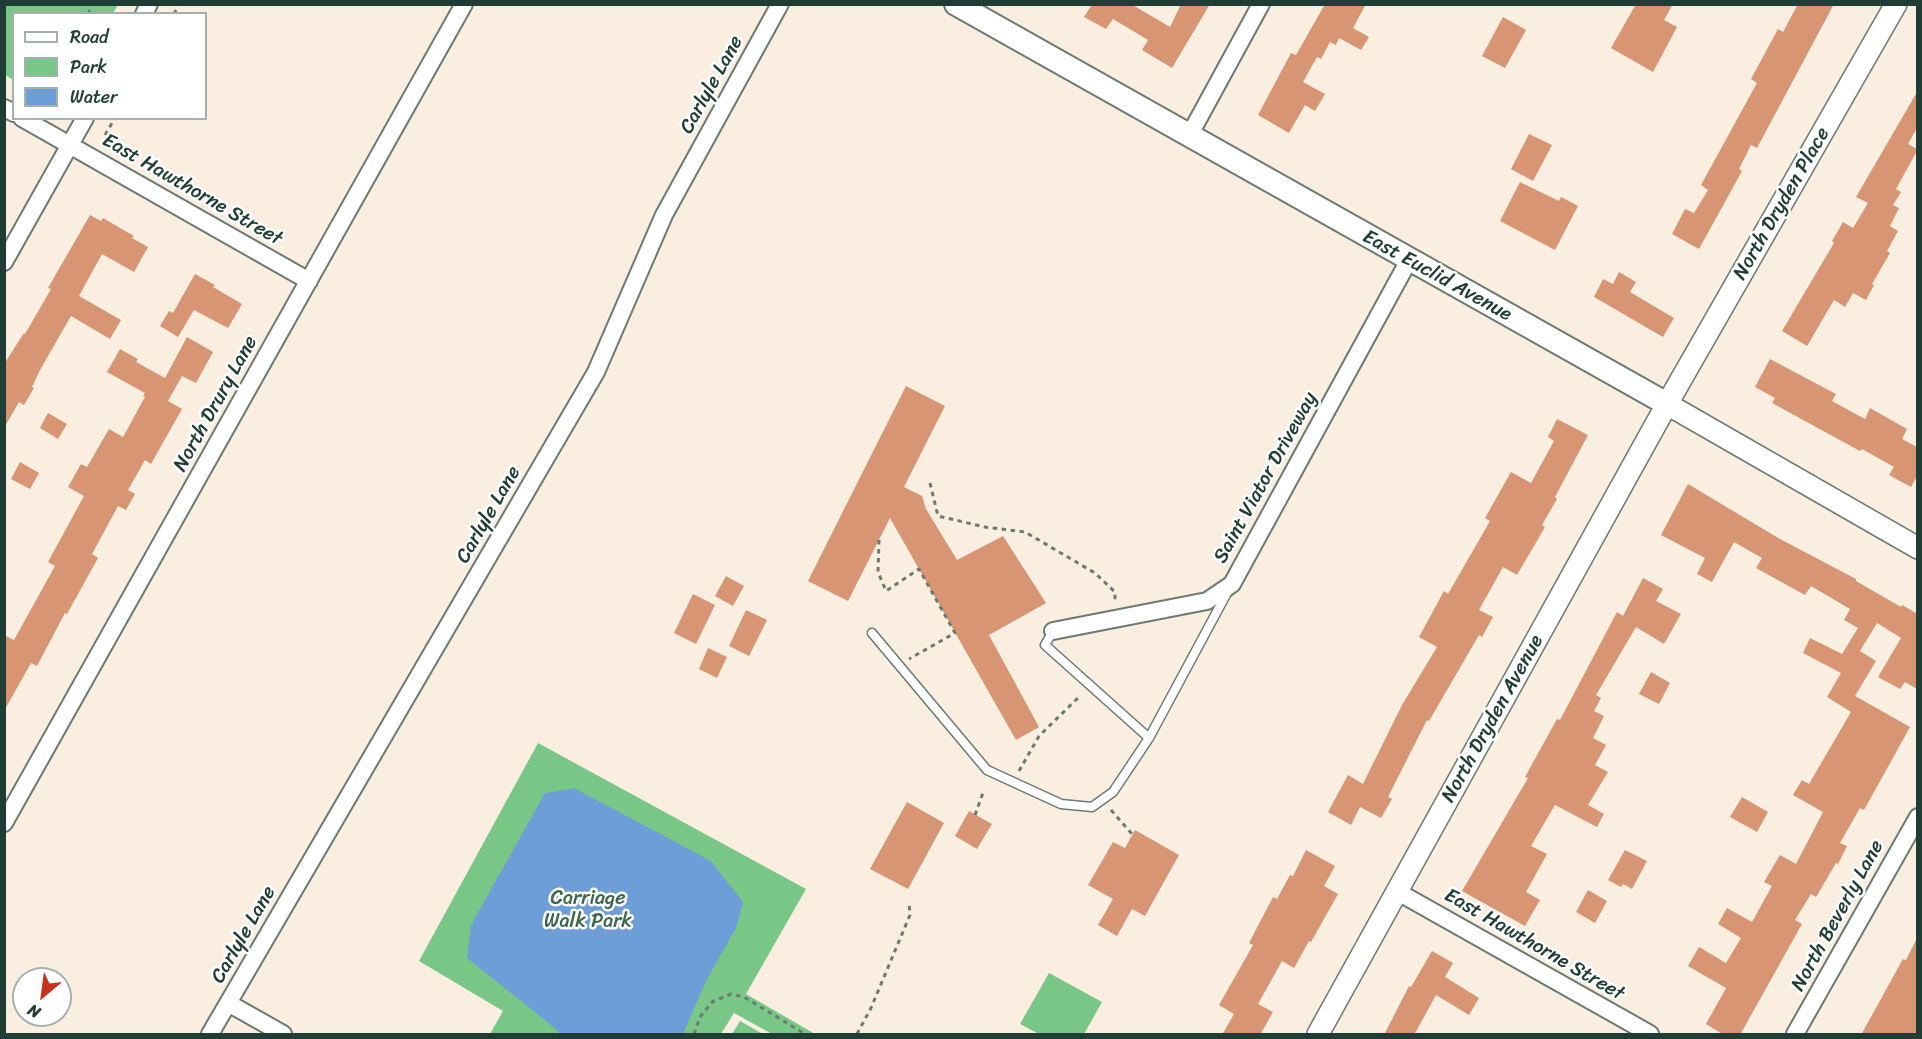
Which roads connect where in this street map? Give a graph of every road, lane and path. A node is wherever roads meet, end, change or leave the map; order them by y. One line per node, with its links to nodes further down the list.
1 (464, 4): 14 (street, North Drury Lane)
2 (780, 4): 35 (street, Carlyle Lane)
3 (957, 4): 10 (main road, East Euclid Avenue)
4 (1261, 4): 10 (street)
5 (1896, 4): 15 (street, North Dryden Place)
6 (26, 120): 11 (street, East Hawthorne Street)
7 (84, 120): 11 (street)
8 (114, 120): 9 (path)
9 (105, 135)
10 (1189, 136): 12 (main road, East Euclid Avenue)
11 (70, 145): 13 (street); 14 (street, East Hawthorne Street)
12 (1409, 260): 15 (main road, East Euclid Avenue); 19 (street, Saint Viator Driveway)
13 (4, 262)
14 (309, 281): 31 (street, North Drury Lane)
15 (1667, 404): 18 (street, East Euclid Avenue); 33 (street, North Dryden Avenue)
16 (930, 483): 20 (path)
17 (879, 540): 23 (path)
18 (1917, 548)
19 (1232, 584): 20 (street, Saint Viator Driveway); 25 (lane)
20 (1116, 619): 21 (street, Saint Viator Driveway)
21 (1053, 631): 24 (lane)
22 (872, 633): 23 (lane)
23 (899, 665): 26 (lane)
24 (1090, 685): 25 (lane); 26 (path)
25 (1149, 738): 28 (lane)
26 (1013, 782): 28 (lane)
27 (984, 790): 29 (path)
28 (1102, 800): 32 (path)
29 (975, 815)
30 (1917, 818): 43 (street, North Beverly Lane)
31 (4, 823)
32 (1132, 834)
33 (1398, 892): 41 (street, North Dryden Avenue); 42 (street, East Hawthorne Street)
34 (909, 903): 40 (path)
35 (228, 1003): 36 (street, Carlyle Lane); 37 (street)
36 (210, 1035)
37 (283, 1035)
38 (694, 1035): 39 (path)
39 (805, 1035)
40 (857, 1035)
41 (1318, 1035)
42 (1650, 1035)
43 (1795, 1035)

